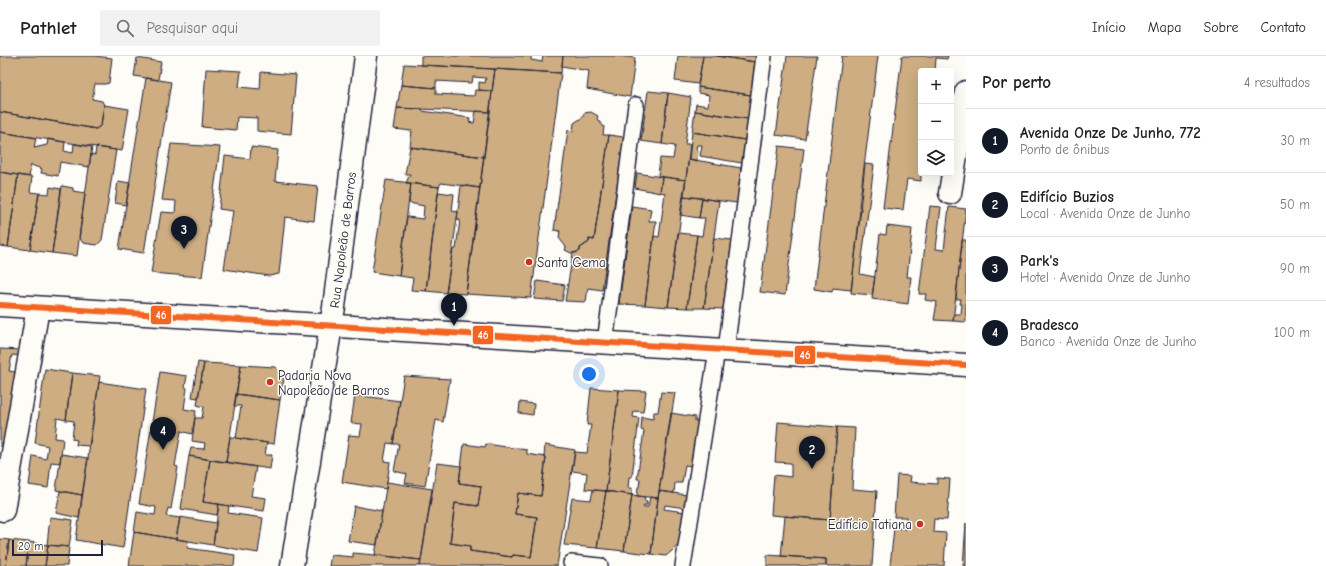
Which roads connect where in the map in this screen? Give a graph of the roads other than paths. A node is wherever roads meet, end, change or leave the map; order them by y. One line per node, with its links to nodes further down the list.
1 (366, 56): 8 (street, Rua Napoleão de Barros)
2 (764, 56): 10 (lane)
3 (966, 92): 5 (street)
4 (636, 105): 9 (lane)
5 (950, 193)
6 (0, 305): 7 (street)
7 (38, 308): 8 (street); 12 (street)
8 (332, 326): 9 (street); 14 (street, Rua Napoleão de Barros)
9 (605, 343): 10 (street)
10 (721, 350): 11 (street); 16 (lane)
11 (966, 365)
12 (3, 510)
13 (571, 563): 15 (lane)
14 (292, 566)
15 (600, 566)
16 (683, 566)

